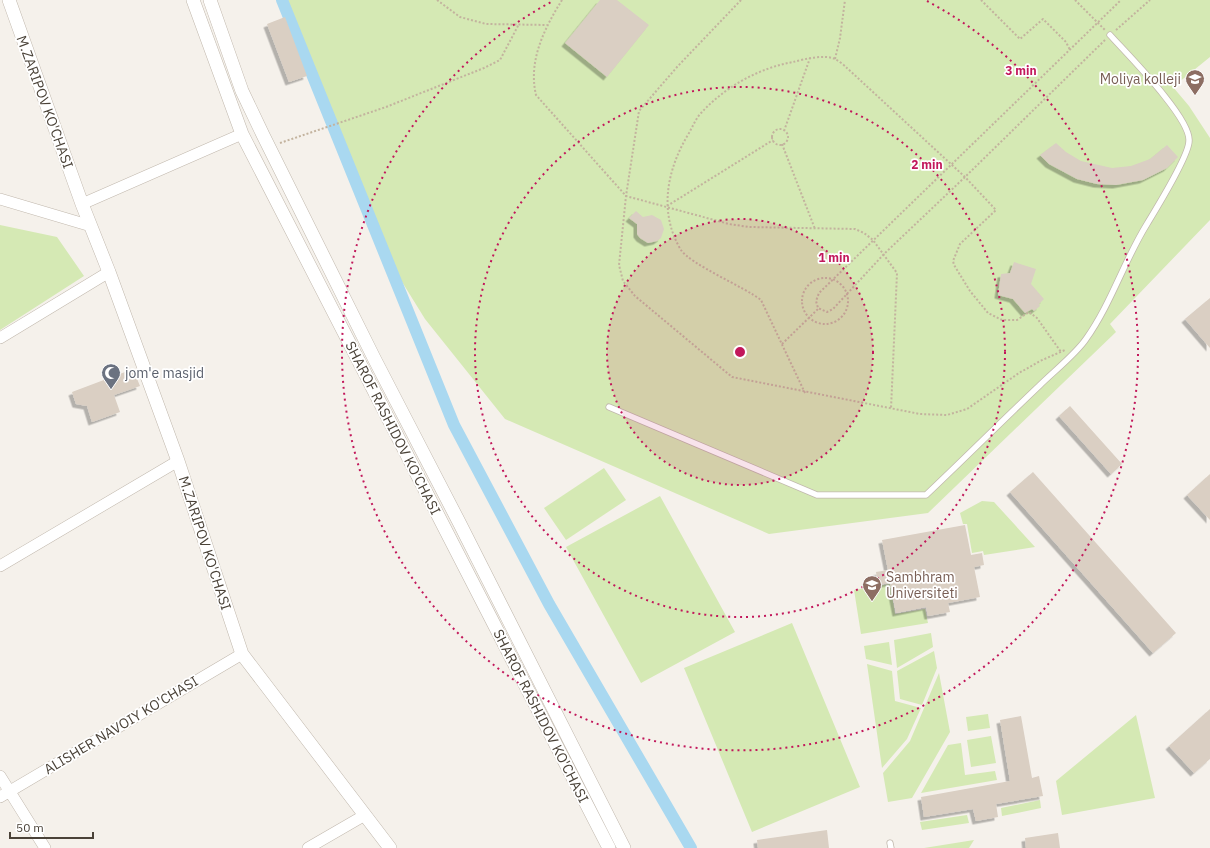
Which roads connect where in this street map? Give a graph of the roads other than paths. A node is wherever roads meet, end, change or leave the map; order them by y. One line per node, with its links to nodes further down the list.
1 (8, 0): 8 (street, M.ZARIPOV KO'CHASI)
2 (193, 0): 6 (street, SHAROF RASHIDOV KO'CHASI)
3 (210, 0): 5 (street)
4 (1110, 35): 12 (lane)
5 (259, 127): 6 (street); 24 (street)
6 (242, 134): 8 (street); 23 (street, SHAROF RASHIDOV KO'CHASI)
7 (0, 199): 9 (street)
8 (82, 204): 9 (street, M.ZARIPOV KO'CHASI)
9 (90, 226): 10 (street, M.ZARIPOV KO'CHASI)
10 (109, 272): 11 (street); 13 (street, M.ZARIPOV KO'CHASI)
11 (0, 338)
12 (609, 407)
13 (178, 461): 14 (street); 15 (street, M.ZARIPOV KO'CHASI)
14 (0, 566)
15 (242, 654): 17 (street, ALISHER NAVOIY KO'CHASI); 19 (street, M.ZARIPOV KO'CHASI)
16 (0, 776): 17 (street)
17 (10, 791): 18 (street, ALISHER NAVOIY KO'CHASI); 20 (street)
18 (0, 797)
19 (365, 815): 21 (street); 22 (street, M.ZARIPOV KO'CHASI)
20 (45, 848)
21 (308, 848)
22 (390, 848)
23 (609, 848)
24 (624, 848)

